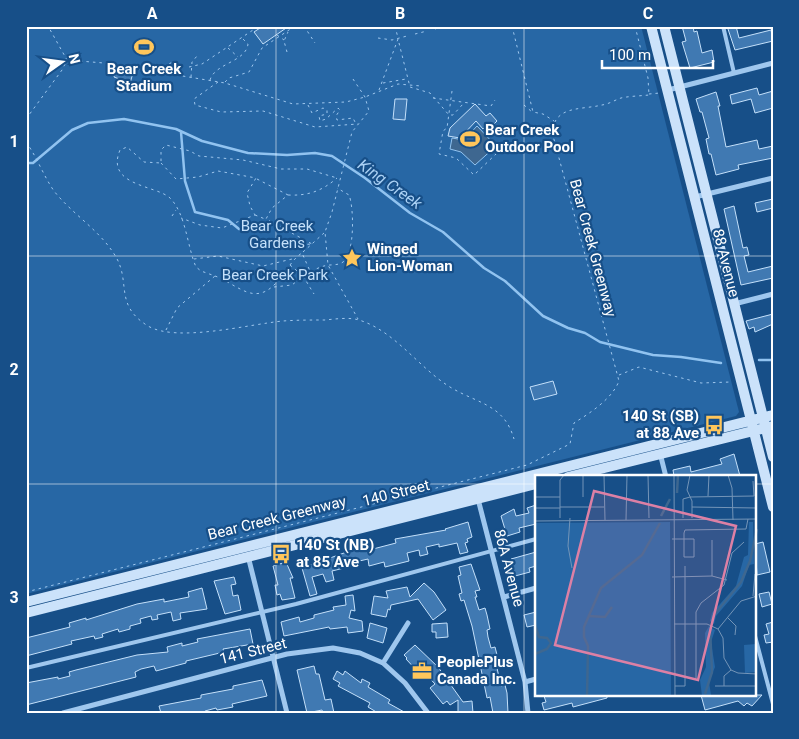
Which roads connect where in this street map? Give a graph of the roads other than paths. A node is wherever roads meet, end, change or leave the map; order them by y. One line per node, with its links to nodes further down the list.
1 (651, 26): 7 (main road, 88 Avenue)
2 (664, 26): 6 (main road, 88 Avenue)
3 (723, 26): 5 (lane)
4 (773, 63): 5 (street)
5 (734, 72): 6 (street)
6 (679, 87): 7 (street); 9 (main road, 88 Avenue)
7 (664, 91): 10 (main road, 88 Avenue)
8 (773, 178): 9 (street)
9 (706, 194): 10 (street); 12 (main road, 88 Avenue)
10 (694, 197): 14 (main road, 88 Avenue)
11 (773, 294): 12 (street)
12 (734, 304): 13 (main road, 88 Avenue)
13 (768, 416): 14 (main road, 140 Street); 15 (main road, 88 Avenue)
14 (750, 421): 16 (main road, 88 Avenue); 17 (main road, 140 Street)
15 (769, 427): 16 (main road, 140 Street); 18 (main road, 88 Avenue)
16 (753, 431): 17 (main road, 140 Street); 25 (main road, 88 Avenue)
17 (659, 448): 19 (main road, 140 Street); 20 (main road, 140 Street); 21 (street)
18 (773, 457)
19 (552, 475)
20 (571, 475)
21 (666, 475)
22 (535, 479): 24 (main road, 140 Street)
23 (535, 484): 24 (main road, 140 Street)
24 (477, 494): 27 (main road, 140 Street); 28 (street, 86A Avenue); 29 (main road, 140 Street)
25 (773, 507)
26 (535, 539): 28 (lane)
27 (246, 546): 29 (street); 32 (main road, 140 Street)
28 (491, 550): 31 (street, 86A Avenue); 33 (lane)
29 (249, 558): 33 (street); 34 (main road, 140 Street)
30 (535, 588): 31 (street)
31 (504, 597): 41 (street, 86A Avenue)
32 (26, 602)
33 (262, 612): 37 (street); 39 (lane)
34 (26, 613)
35 (408, 623): 38 (street)
36 (756, 640): 42 (lane)
37 (273, 658): 38 (street, 141 Street); 43 (street, 141 Street); 44 (street)
38 (383, 663): 45 (street, 141 Street)
39 (26, 668)
40 (535, 680): 41 (street)
41 (526, 682): 46 (street, 86A Avenue)
42 (773, 704)
43 (63, 713)
44 (287, 713)
45 (428, 713)
46 (528, 713)

